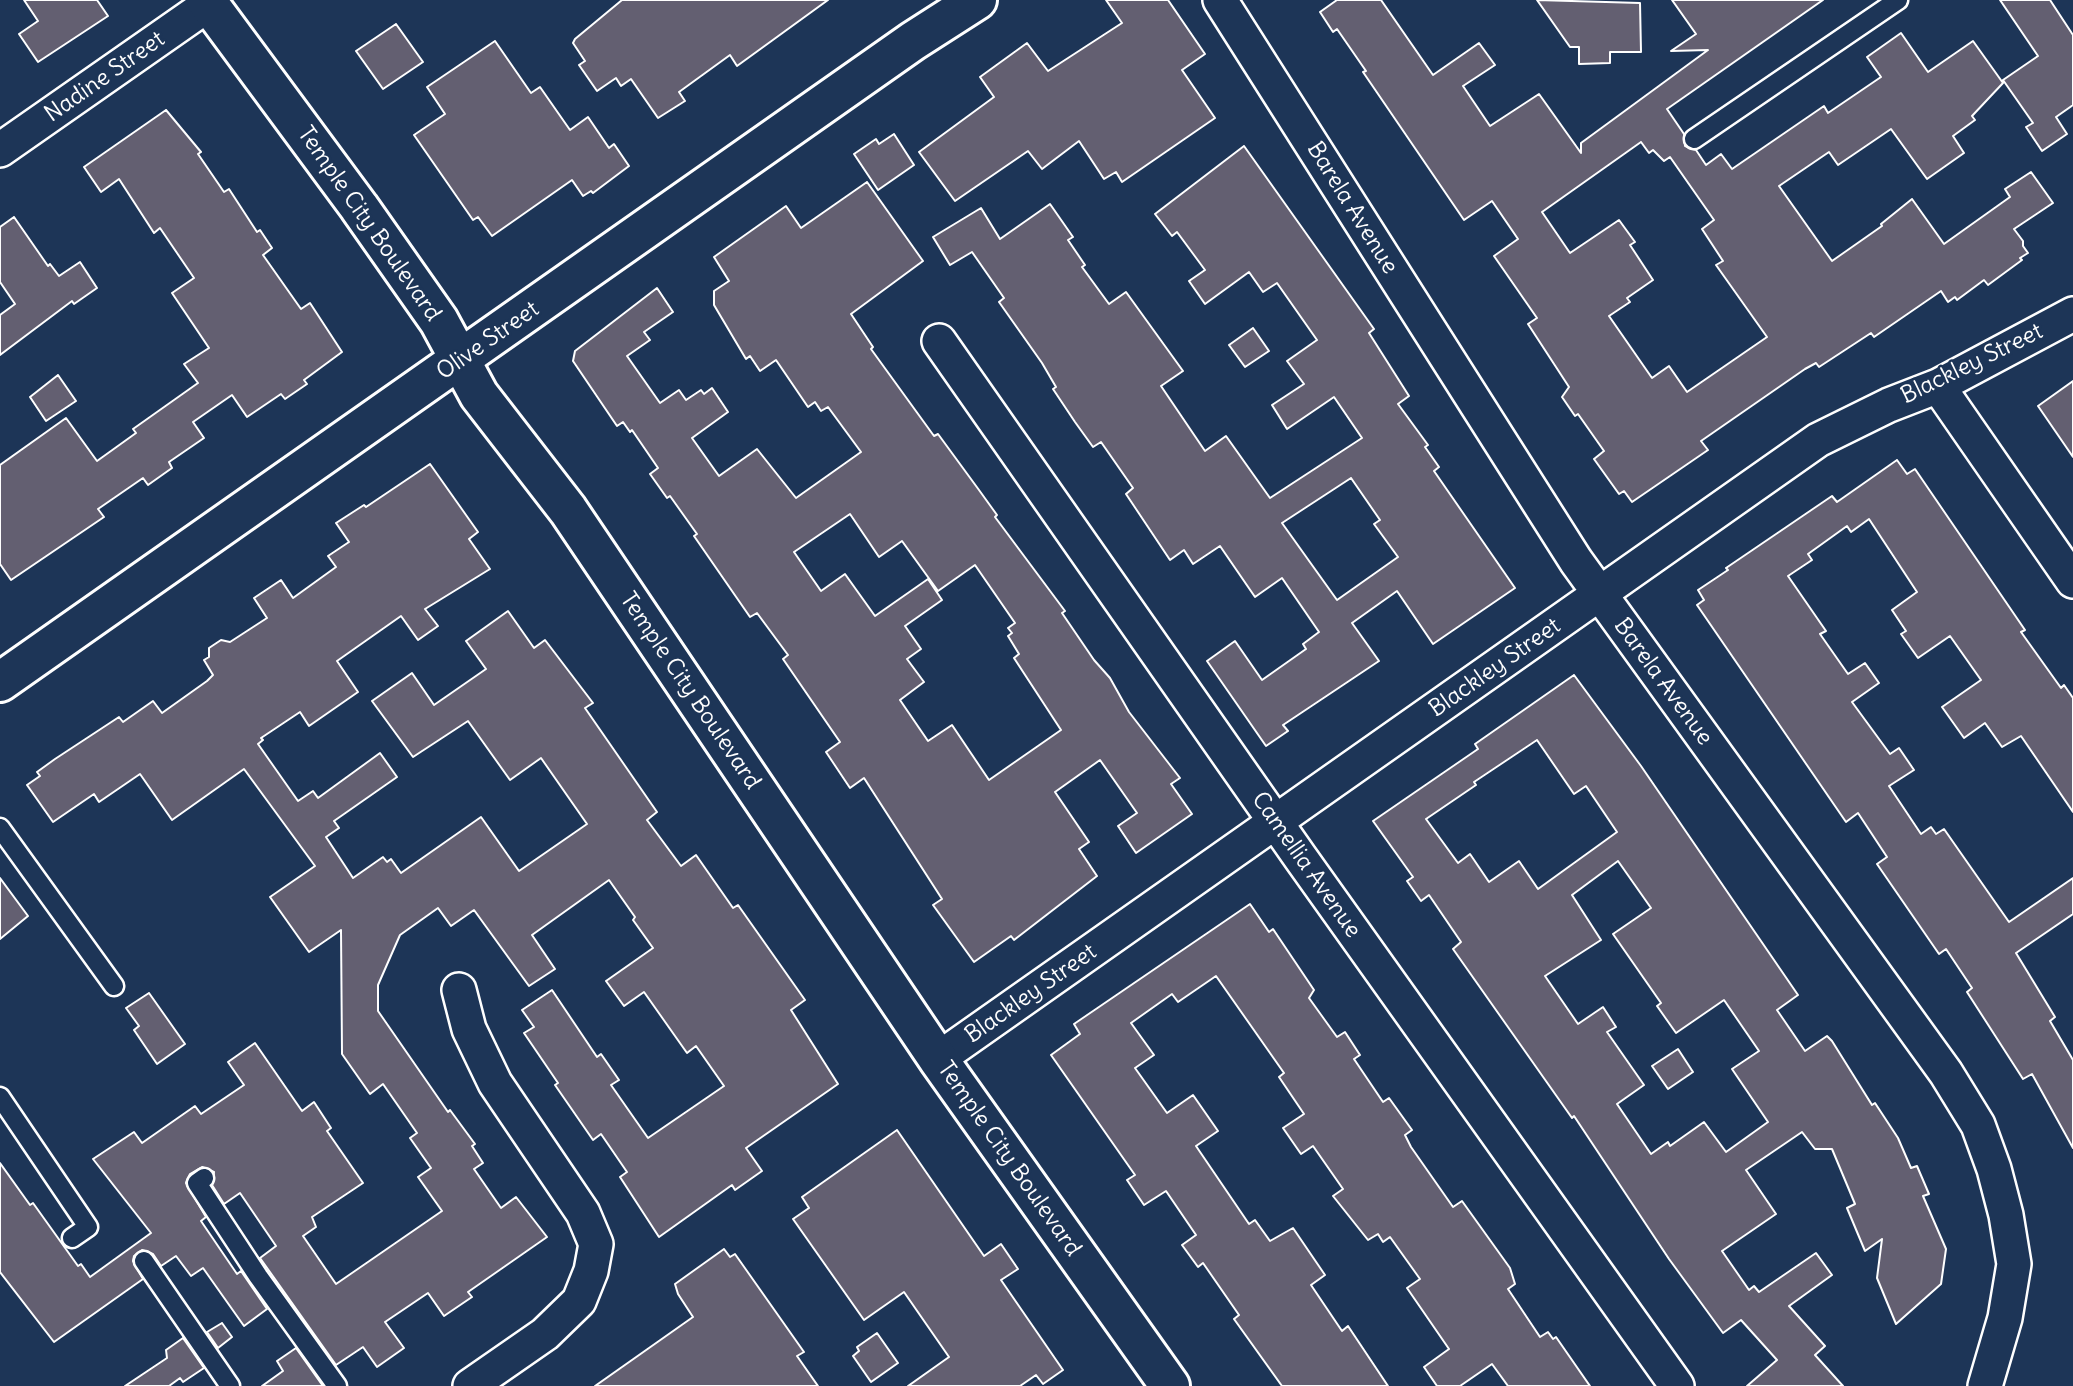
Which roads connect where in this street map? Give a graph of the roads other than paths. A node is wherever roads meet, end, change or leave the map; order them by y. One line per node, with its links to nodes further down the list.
1 (977, 0): 9 (main road, Olive Street)
2 (1220, 0): 12 (street, Barela Avenue)
3 (1898, 0): 5 (lane)
4 (208, 2): 6 (street, Nadine Street); 9 (main road, Temple City Boulevard)
5 (1694, 139)
6 (0, 150)
7 (2073, 314): 10 (street, Blackley Street)
8 (939, 341): 14 (street, Camellia Avenue)
9 (458, 361): 13 (main road, Olive Street); 18 (main road, Temple City Boulevard)
10 (1938, 386): 11 (street); 12 (street, Blackley Street)
11 (2073, 581)
12 (1600, 594): 14 (street, Blackley Street); 28 (street, Barela Avenue)
13 (0, 682)
14 (1275, 822): 18 (street, Blackley Street); 27 (street, Camellia Avenue)
15 (0, 828): 16 (lane)
16 (114, 986)
17 (459, 990): 25 (street)
18 (938, 1059): 26 (main road, Temple City Boulevard)
19 (0, 1097): 21 (lane)
20 (204, 1178): 24 (lane)
21 (72, 1238)
22 (144, 1261): 23 (lane)
23 (230, 1386)
24 (337, 1386)
25 (470, 1386)
26 (1170, 1386)
27 (1677, 1386)
28 (1985, 1386)

